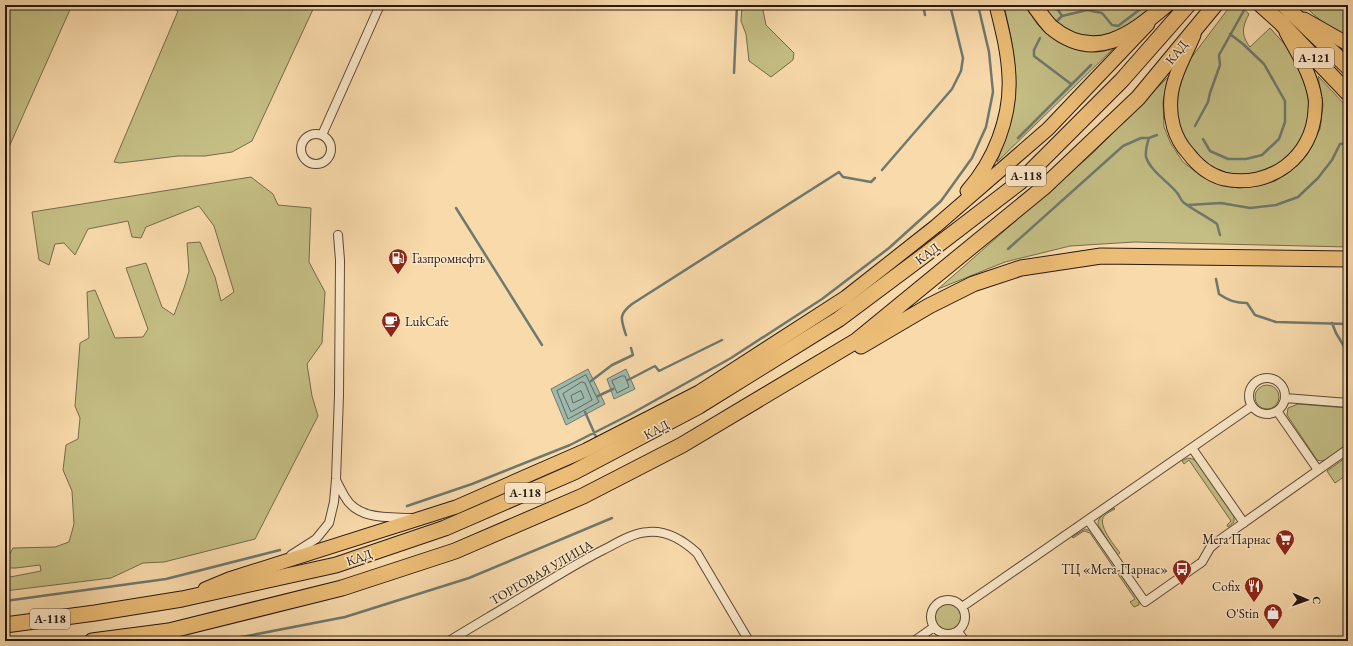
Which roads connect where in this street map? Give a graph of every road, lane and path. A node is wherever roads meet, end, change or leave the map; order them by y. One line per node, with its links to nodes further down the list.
1 (380, 5): 14 (street)
2 (996, 5): 15 (main road)
3 (1034, 5): 4 (highway)
4 (1166, 5): 15 (main road)
5 (1188, 5): 31 (highway, КАД / А-118)
6 (1215, 5): 10 (highway, КАД / А-118)
7 (1285, 7): 11 (main road); 12 (highway, А-121)
8 (1265, 8): 9 (highway, А-121)
9 (1281, 23): 10 (main road); 13 (highway, А-121)
10 (1199, 24): 18 (highway, КАД / А-118)
11 (1348, 44)
12 (1348, 67)
13 (1348, 93)
14 (322, 135)
15 (936, 226): 27 (main road)
16 (338, 235): 26 (street)
17 (1348, 259): 18 (highway)
18 (820, 363): 36 (highway, КАД / А-118)
19 (1284, 398): 20 (street); 21 (street); 22 (street)
20 (1348, 404)
21 (1252, 406): 22 (street); 23 (street)
22 (1277, 411): 25 (street)
23 (1192, 448): 28 (street); 29 (street)
24 (1348, 449): 25 (street)
25 (1318, 470): 29 (street)
26 (336, 480): 27 (street); 30 (street)
27 (420, 519): 30 (main road)
28 (1088, 520): 29 (street); 32 (street)
29 (1244, 523)
30 (280, 562): 31 (main road)
31 (182, 599): 33 (highway, КАД / А-118)
32 (962, 607): 34 (street); 35 (street)
33 (5, 625)
34 (934, 627): 35 (street); 39 (street)
35 (958, 632): 40 (street)
36 (92, 641)
37 (449, 641): 38 (street, ТОРГОВАЯ УЛИЦА)
38 (749, 641)
39 (914, 641)
40 (965, 641)

